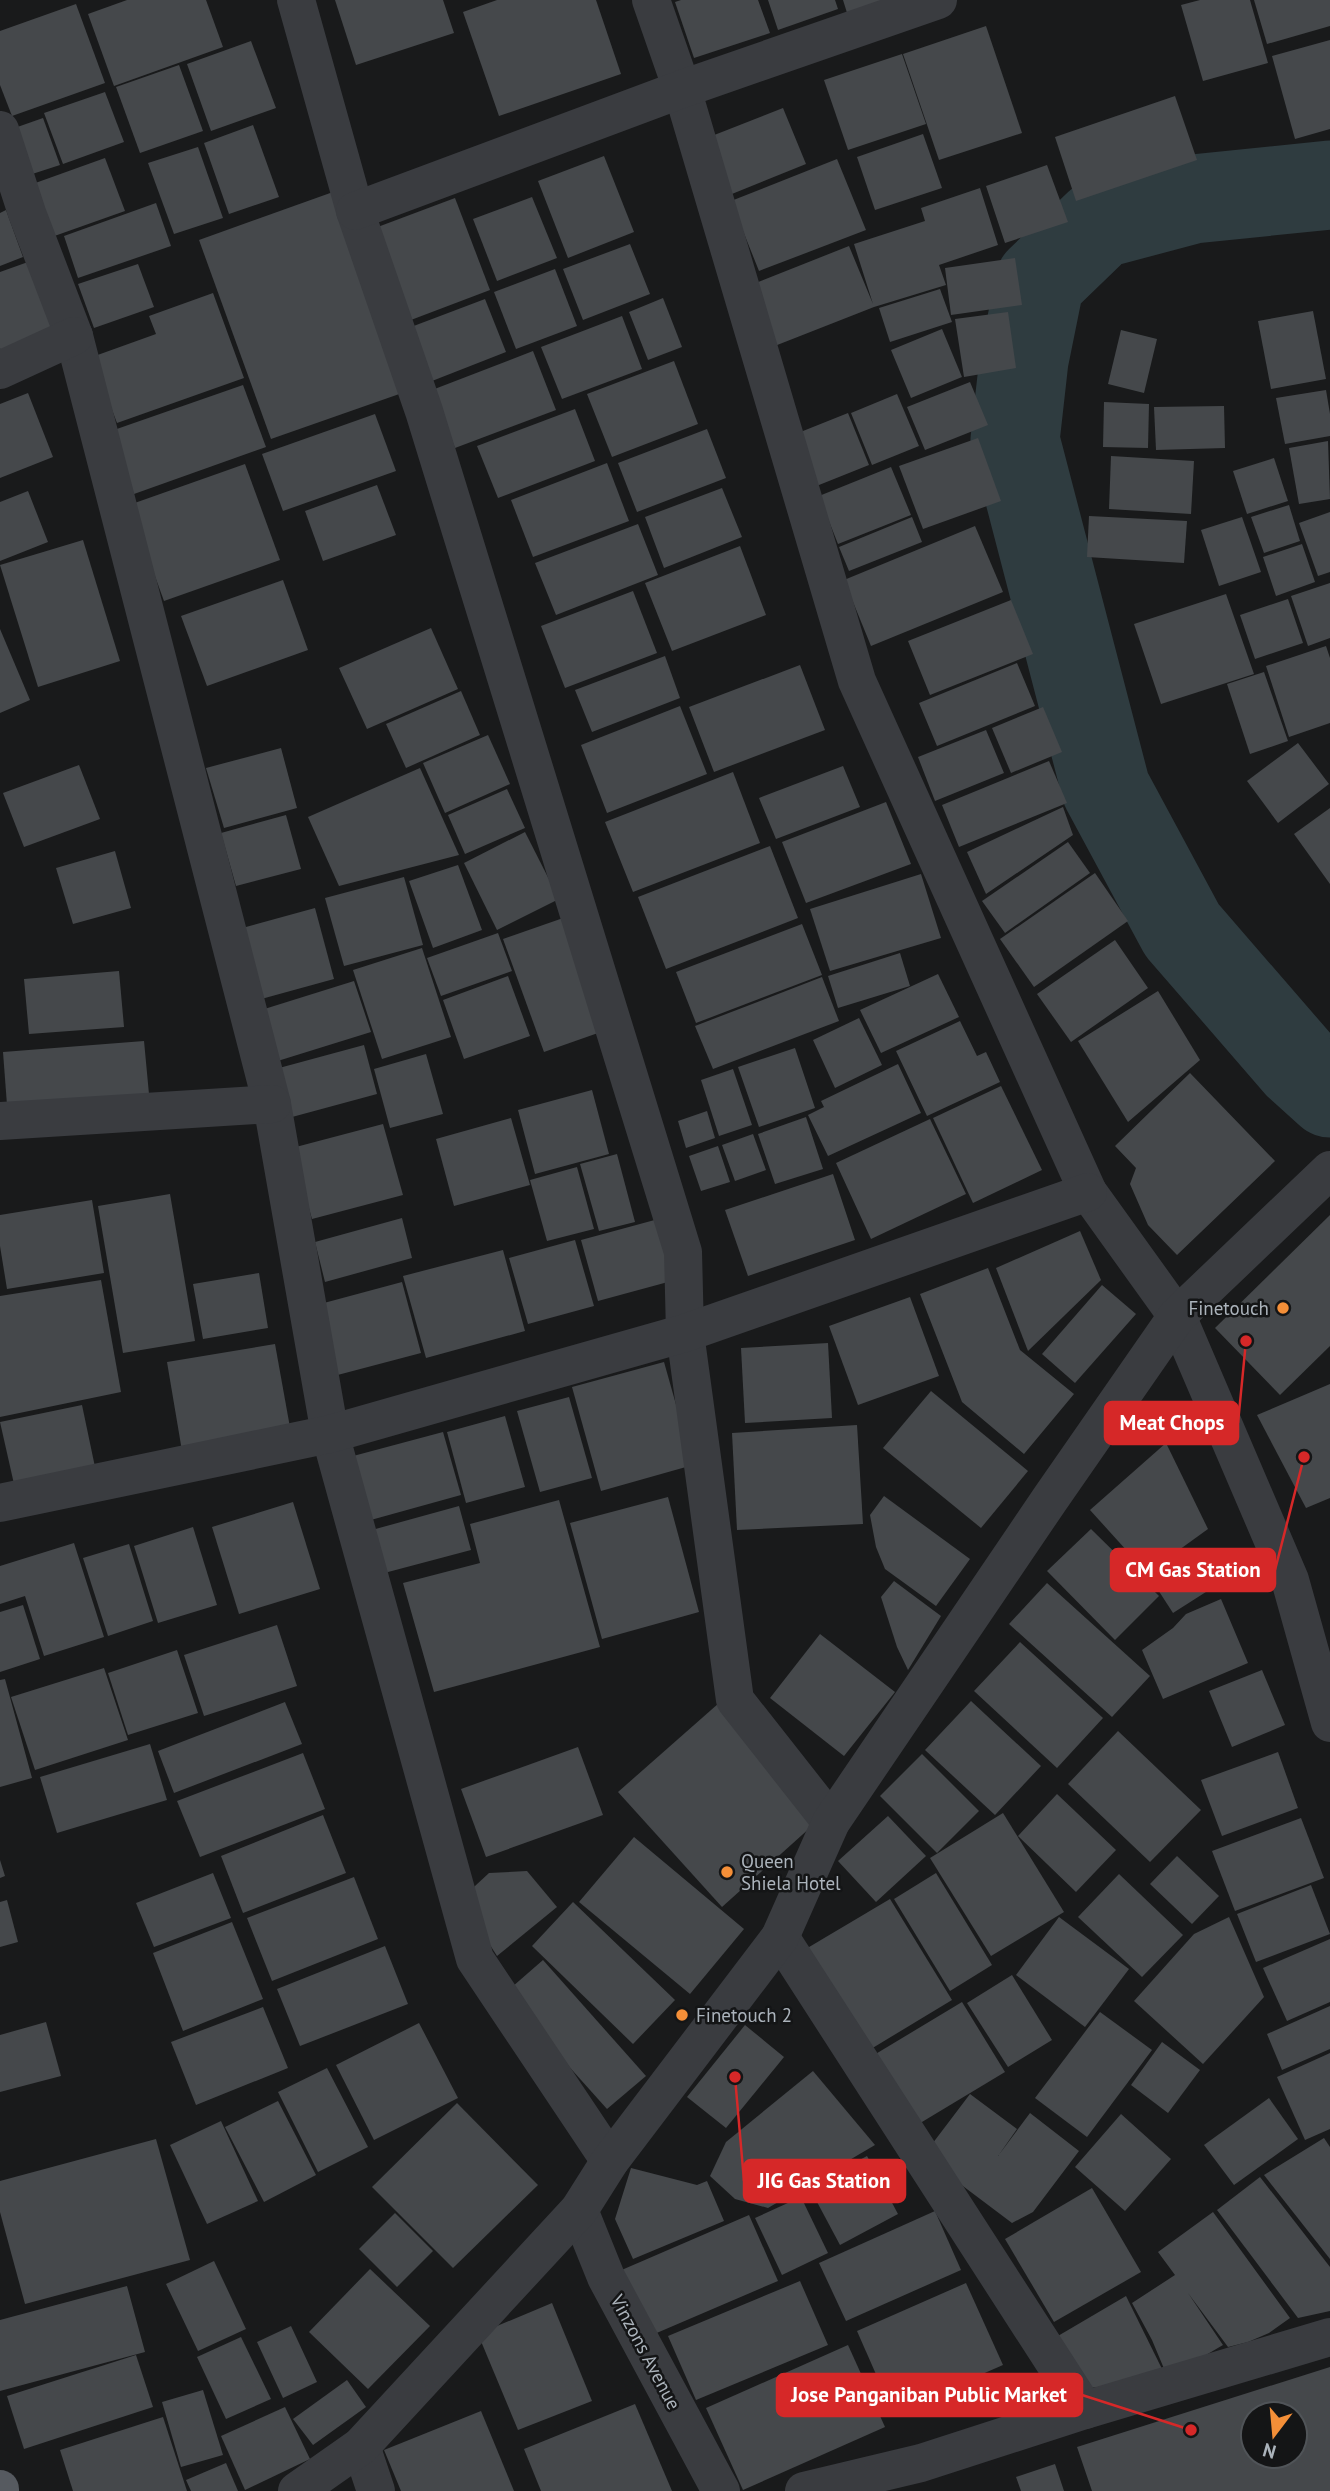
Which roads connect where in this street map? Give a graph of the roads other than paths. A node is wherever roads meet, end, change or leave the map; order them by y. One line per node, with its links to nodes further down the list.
1 (296, 0): 6 (street)
2 (651, 0): 4 (street)
3 (938, 0): 4 (street)
4 (682, 89): 6 (street); 12 (street)
5 (0, 130): 7 (street)
6 (355, 211): 14 (street)
7 (74, 336): 8 (street); 9 (street)
8 (0, 370)
9 (272, 1104): 10 (street); 15 (street)
10 (0, 1121)
11 (1330, 1170): 13 (street)
12 (1088, 1192): 13 (street); 14 (street)
13 (1177, 1316): 17 (street); 18 (street)
14 (685, 1333): 15 (street); 18 (street)
15 (330, 1434): 16 (street); 20 (street)
16 (0, 1503)
17 (1330, 1723)
18 (831, 1822): 19 (street)
19 (780, 1937): 20 (street); 23 (street)
20 (610, 2161): 21 (street)
21 (579, 2210): 24 (street); 28 (street, Vinzons Avenue)
22 (1330, 2337): 23 (street)
23 (1085, 2410): 25 (street)
24 (361, 2445): 26 (street); 27 (street)
25 (926, 2477): 29 (street)
26 (297, 2491)
27 (376, 2491)
28 (721, 2491)
29 (804, 2491)

